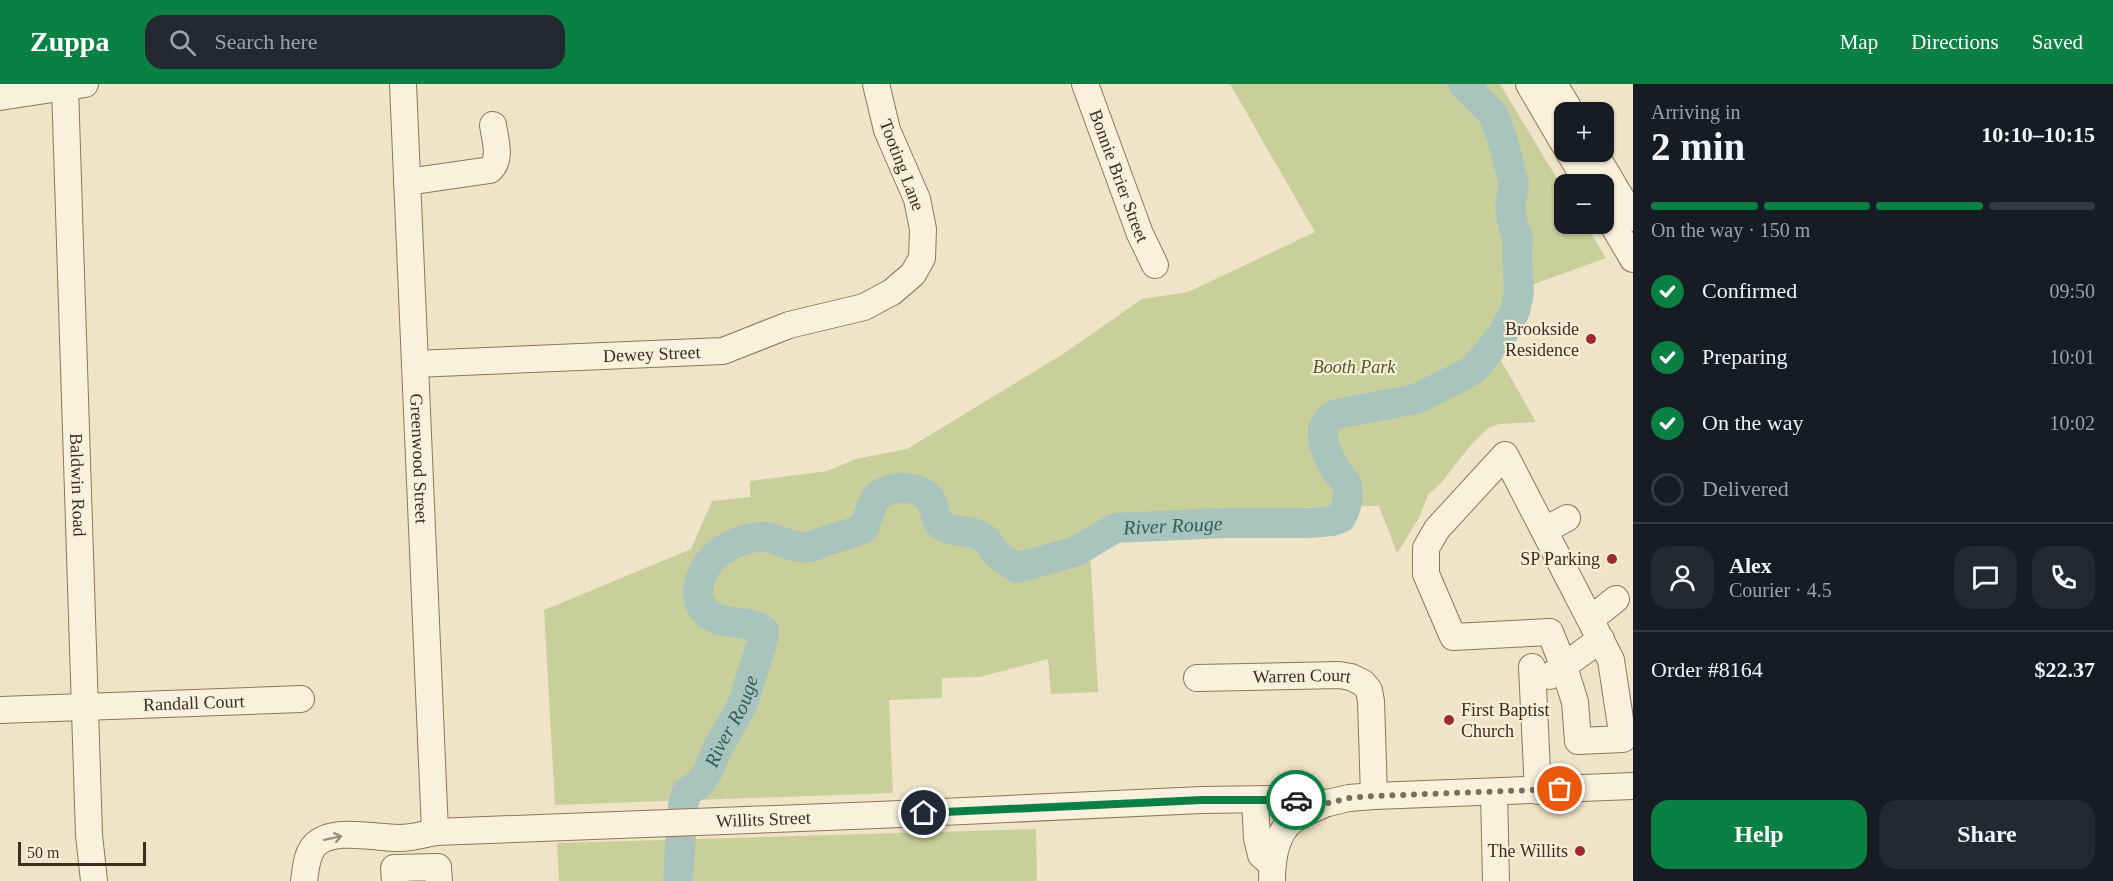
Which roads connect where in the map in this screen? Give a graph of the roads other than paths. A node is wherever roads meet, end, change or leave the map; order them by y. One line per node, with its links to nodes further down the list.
1 (403, 84): 10 (street, Greenwood Street)
2 (876, 84): 15 (street, Tooting Lane)
3 (1085, 84): 14 (street, Bonnie Brier Street)
4 (75, 86): 6 (street); 26 (street, Baldwin Road)
5 (1545, 90): 7 (street); 8 (street)
6 (0, 97)
7 (1559, 102)
8 (1554, 116)
9 (493, 125): 10 (street)
10 (407, 182): 16 (street, Greenwood Street)
11 (1614, 196): 12 (street); 13 (street)
12 (1633, 218)
13 (1633, 259)
14 (1155, 265)
15 (880, 300): 16 (street, Dewey Street)
16 (415, 364): 34 (street, Greenwood Street)
17 (1567, 518): 18 (street)
18 (1545, 531): 20 (street); 21 (street)
19 (1616, 599): 20 (street)
20 (1596, 629): 21 (street); 25 (street)
21 (1564, 667): 23 (street); 25 (street)
22 (1197, 678): 31 (street, Warren Court)
23 (1532, 686): 25 (street); 29 (street)
24 (301, 699): 26 (street, Randall Court)
25 (1575, 702)
26 (85, 706): 27 (street, Randall Court); 37 (street, Baldwin Road)
27 (0, 710)
28 (1633, 786): 29 (street, Willits Street)
29 (1538, 790): 30 (street, Willits Street)
30 (1494, 792): 31 (street, Willits Street); 40 (street)
31 (1374, 796): 33 (street, Willits Street)
32 (1255, 800): 33 (street, Willits Street); 34 (street, Willits Street); 35 (street)
33 (1328, 803): 35 (street)
34 (423, 835): 36 (street, Greenwood Street); 38 (street, Willits Street, one-way to 34)
35 (1272, 873)
36 (404, 874): 39 (street)
37 (94, 881)
38 (304, 881)
39 (439, 881)
40 (1496, 881)

